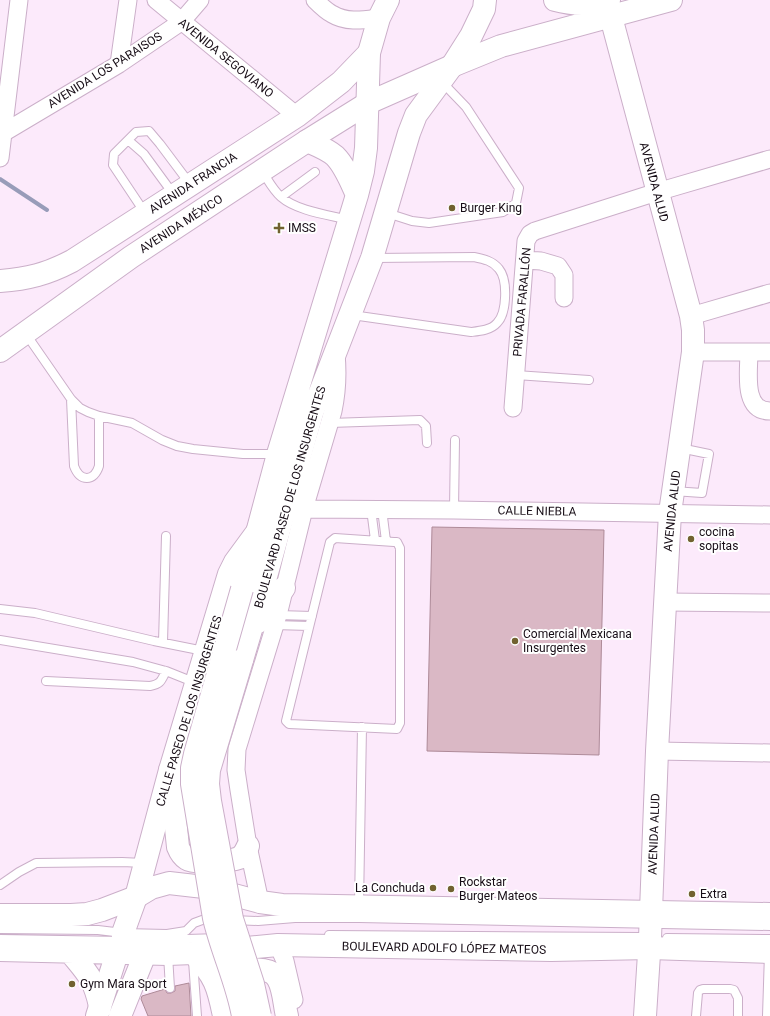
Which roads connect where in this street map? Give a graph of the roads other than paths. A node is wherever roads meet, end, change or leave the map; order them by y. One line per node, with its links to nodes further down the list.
1 (19, 0): 17 (street)
2 (128, 0): 13 (street)
3 (156, 0): 11 (street, AVENIDA SEGOVIANO)
4 (200, 0): 11 (street, AVENIDA LOS PARAISOS)
5 (315, 0): 9 (street)
6 (485, 0): 14 (main road, BOULEVARD PASEO DE LOS INSURGENTES)
7 (555, 0): 10 (main road)
8 (671, 0): 10 (main road)
9 (384, 9): 12 (main road, BOULEVARD PASEO DE LOS INSURGENTES)
10 (610, 9): 14 (main road, AVENIDA MÉXICO); 26 (main road, AVENIDA ALUD)
11 (181, 22): 13 (street, AVENIDA LOS PARAISOS); 16 (street, AVENIDA SEGOVIANO)
12 (369, 53): 15 (main road, BOULEVARD PASEO DE LOS INSURGENTES); 16 (main road, AVENIDA FRANCIA)
13 (119, 64): 17 (street, AVENIDA LOS PARAISOS)
14 (446, 73): 15 (main road, AVENIDA MÉXICO); 29 (main road, BOULEVARD PASEO DE LOS INSURGENTES); 29 (lane)
15 (368, 103): 19 (main road, AVENIDA MÉXICO); 27 (main road, BOULEVARD PASEO DE LOS INSURGENTES)
16 (297, 116): 25 (main road, AVENIDA FRANCIA)
17 (2, 132): 20 (street)
18 (128, 140): 25 (lane); 25 (lane); 30 (lane)
19 (307, 141): 23 (main road, AVENIDA MÉXICO); 27 (main road)
20 (0, 154): 21 (street)
21 (0, 158)
22 (770, 159): 26 (street, PRIVADA FARALLÓN)
23 (262, 171): 28 (lane); 39 (main road, AVENIDA MÉXICO)
24 (315, 172): 28 (lane)
25 (182, 190): 30 (main road, AVENIDA FRANCIA)
26 (657, 192): 33 (street, PRIVADA FARALLÓN); 38 (main road, AVENIDA ALUD)
27 (357, 195): 31 (main road, BOULEVARD PASEO DE LOS INSURGENTES)
28 (281, 197): 31 (lane)
29 (385, 213): 32 (main road, BOULEVARD PASEO DE LOS INSURGENTES)
30 (146, 214): 34 (main road, AVENIDA FRANCIA)
31 (350, 220): 55 (main road, BOULEVARD PASEO DE LOS INSURGENTES)
32 (372, 258): 37 (main road, BOULEVARD PASEO DE LOS INSURGENTES); 37 (lane)
33 (525, 260): 36 (street); 45 (street, PRIVADA FARALLÓN)
34 (0, 281)
35 (770, 293): 38 (street)
36 (564, 298)
37 (350, 314): 41 (main road, BOULEVARD PASEO DE LOS INSURGENTES)
38 (691, 316): 42 (main road, AVENIDA ALUD)
39 (25, 334): 40 (main road, AVENIDA MÉXICO); 47 (lane)
40 (2, 346)
41 (336, 348): 51 (street); 73 (main road, BOULEVARD PASEO DE LOS INSURGENTES)
42 (693, 352): 43 (street); 54 (main road, AVENIDA ALUD)
43 (749, 352): 44 (street); 49 (street)
44 (770, 352)
45 (516, 375): 46 (lane); 48 (street, PRIVADA FARALLÓN)
46 (589, 380)
47 (71, 399): 50 (lane); 50 (lane)
48 (513, 408)
49 (770, 411)
50 (99, 416): 55 (lane)
51 (330, 423): 53 (lane); 57 (street)
52 (455, 440): 59 (lane)
53 (427, 443)
54 (680, 448): 56 (main road, AVENIDA ALUD); 56 (lane)
55 (278, 454): 62 (main road, BOULEVARD PASEO DE LOS INSURGENTES)
56 (673, 491): 60 (main road, AVENIDA ALUD)
57 (304, 509): 58 (street, CALLE NIEBLA); 66 (street)
58 (377, 509): 59 (street, CALLE NIEBLA); 64 (lane); 65 (lane)
59 (454, 510): 60 (street, CALLE NIEBLA)
60 (670, 513): 61 (street, CALLE NIEBLA); 67 (main road, AVENIDA ALUD)
61 (770, 515)
62 (258, 532): 76 (main road, CALLE PASEO DE LOS INSURGENTES); 113 (main road, BOULEVARD PASEO DE LOS INSURGENTES, bridge)
63 (166, 536): 75 (lane)
64 (375, 540): 65 (lane); 70 (lane)
65 (386, 541): 80 (lane)
66 (284, 588): 71 (street); 73 (main road)
67 (665, 602): 68 (street); 81 (main road, AVENIDA ALUD)
68 (770, 603)
69 (0, 609): 75 (lane)
70 (312, 616): 71 (lane); 72 (lane)
71 (276, 620): 72 (lane); 84 (street)
72 (309, 626): 80 (lane)
73 (250, 633): 114 (main road, BOULEVARD PASEO DE LOS INSURGENTES, bridge)
74 (0, 640): 77 (lane)
75 (163, 642): 76 (lane)
76 (207, 651): 79 (main road, CALLE PASEO DE LOS INSURGENTES)
77 (166, 671): 78 (lane); 79 (lane)
78 (46, 681)
79 (197, 683): 83 (main road, CALLE PASEO DE LOS INSURGENTES)
80 (362, 727): 89 (lane)
81 (657, 751): 82 (street); 94 (main road, AVENIDA ALUD)
82 (770, 753)
83 (170, 770): 84 (main road); 85 (main road, CALLE PASEO DE LOS INSURGENTES)
84 (248, 846): 88 (street)
85 (145, 864): 86 (lane); 87 (main road, CALLE PASEO DE LOS INSURGENTES)
86 (0, 885)
87 (136, 897): 88 (main road, BOULEVARD ADOLFO LÓPEZ MATEOS); 91 (main road, BOULEVARD ADOLFO LÓPEZ MATEOS); 99 (main road, CALLE PASEO DE LOS INSURGENTES)
88 (260, 902): 89 (main road, BOULEVARD ADOLFO LÓPEZ MATEOS)
89 (359, 907): 94 (main road, BOULEVARD ADOLFO LÓPEZ MATEOS)
90 (770, 914): 94 (main road, BOULEVARD ADOLFO LÓPEZ MATEOS)
91 (0, 915)
92 (770, 926): 94 (lane)
93 (0, 929): 99 (lane)
94 (650, 931): 95 (lane); 98 (lane); 99 (lane); 100 (main road, BOULEVARD ADOLFO LÓPEZ MATEOS); 103 (main road, BOULEVARD ADOLFO LÓPEZ MATEOS); 117 (main road, AVENIDA ALUD)
95 (318, 935)
96 (247, 937): 99 (lane)
97 (0, 939): 99 (lane)
98 (770, 939)
99 (121, 943): 102 (main road, BOULEVARD ADOLFO LÓPEZ MATEOS); 105 (main road, BOULEVARD ADOLFO LÓPEZ MATEOS); 109 (main road, CALLE PASEO DE LOS INSURGENTES)
100 (278, 945): 104 (main road, BOULEVARD ADOLFO LÓPEZ MATEOS); 116 (street)
101 (0, 950): 102 (main road, BOULEVARD ADOLFO LÓPEZ MATEOS)
102 (70, 952): 109 (main road)
103 (770, 952): 120 (lane)
104 (193, 953): 106 (main road, BOULEVARD ADOLFO LÓPEZ MATEOS); 108 (main road); 111 (lane)
105 (145, 954): 106 (main road, BOULEVARD ADOLFO LÓPEZ MATEOS); 110 (main road)
106 (168, 954): 107 (lane)
107 (170, 988)
108 (220, 994): 112 (main road); 115 (main road)
109 (99, 1011)
110 (120, 1016)
111 (197, 1016)
112 (224, 1016)
113 (243, 1016)
114 (260, 1016)
115 (287, 1016)
116 (297, 1016)
117 (645, 1016)
118 (696, 1016): 119 (lane)
119 (738, 1016)
120 (767, 1016)

